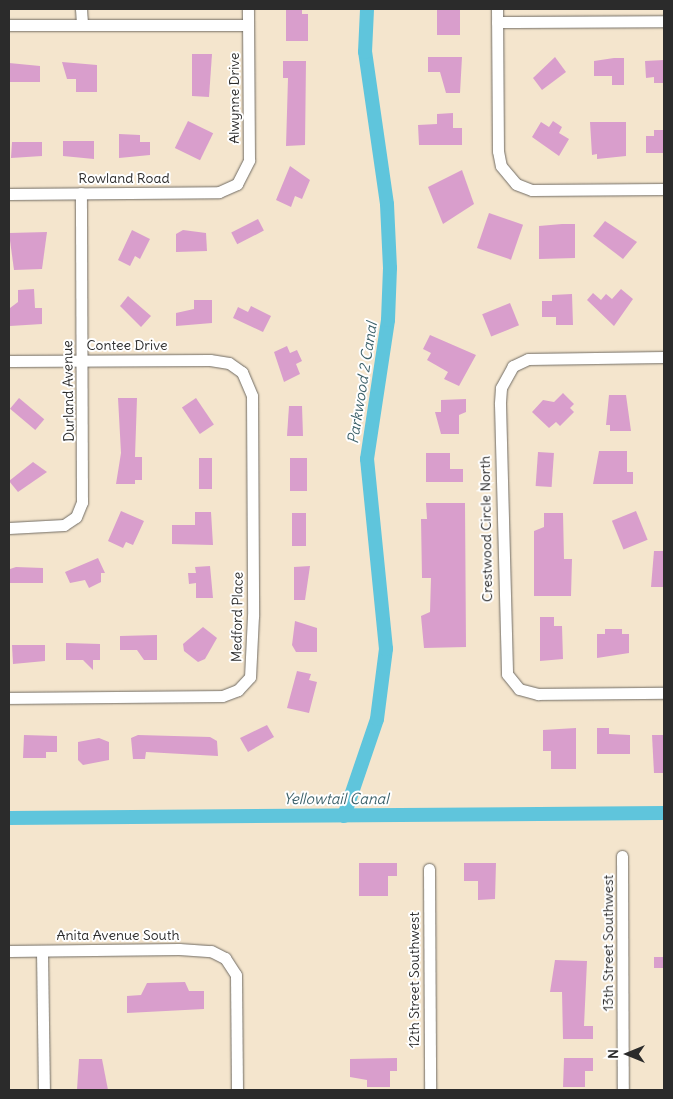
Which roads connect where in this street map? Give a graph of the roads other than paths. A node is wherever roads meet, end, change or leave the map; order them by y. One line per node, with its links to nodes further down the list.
1 (81, 9): 6 (street)
2 (248, 9): 8 (street, Alwynne Drive)
3 (497, 9): 5 (street)
4 (664, 21): 5 (street)
5 (497, 22): 10 (street)
6 (82, 24): 7 (street); 8 (street)
7 (9, 25)
8 (248, 25): 9 (street, Alwynne Drive)
9 (237, 184): 12 (street, Rowland Road)
10 (664, 189)
11 (9, 194): 12 (street, Rowland Road)
12 (81, 194): 15 (street, Durland Avenue)
13 (664, 358): 18 (street, Crestwood Circle North)
14 (9, 361): 15 (street, Contee Drive)
15 (83, 361): 16 (street, Contee Drive); 17 (street, Durland Avenue)
16 (242, 372): 19 (street, Medford Place)
17 (9, 528)
18 (664, 693)
19 (9, 698)
20 (622, 856): 27 (street, 13th Street Southwest)
21 (429, 869): 26 (street, 12th Street Southwest)
22 (9, 950): 23 (street, Anita Avenue South)
23 (42, 951): 24 (street); 25 (street, Anita Avenue South)
24 (44, 1090)
25 (237, 1090)
26 (430, 1090)
27 (623, 1090)

